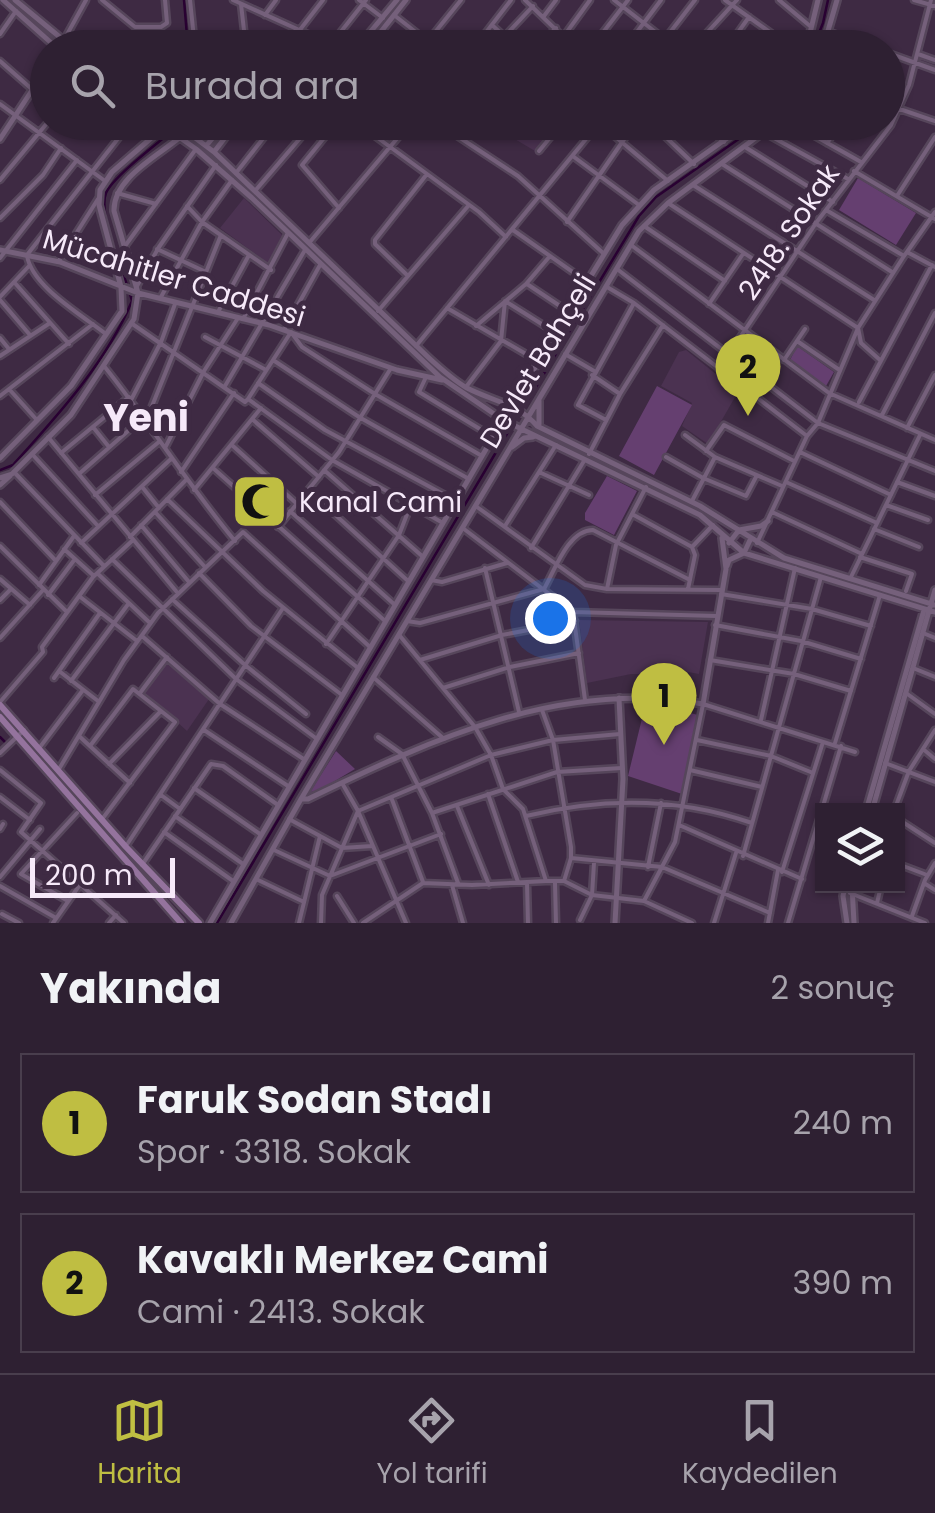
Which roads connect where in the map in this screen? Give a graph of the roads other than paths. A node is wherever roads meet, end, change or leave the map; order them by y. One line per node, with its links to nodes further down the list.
1 (2, 0): 34 (street)
2 (14, 0): 45 (street)
3 (86, 0): 46 (street)
4 (102, 0): 5 (street)
5 (165, 0)
6 (190, 0): 47 (street)
7 (234, 0): 31 (street)
8 (253, 0): 31 (street)
9 (276, 0): 35 (street)
10 (322, 0): 49 (street)
11 (397, 0): 39 (street)
12 (406, 0): 36 (street)
13 (461, 0): 54 (street)
14 (511, 0): 41 (street)
15 (525, 0): 32 (street)
16 (556, 0): 37 (street)
17 (590, 0): 58 (street)
18 (614, 0): 33 (street)
19 (628, 0): 33 (street)
20 (661, 0): 40 (street)
21 (695, 0): 62 (street)
22 (724, 0): 29 (street)
23 (737, 0): 29 (street)
24 (779, 0): 43 (street)
25 (818, 0): 43 (street)
26 (837, 0): 66 (street)
27 (914, 0): 30 (street)
28 (363, 1): 39 (street); 50 (street)
29 (731, 4): 38 (street); 63 (street)
30 (932, 4): 68 (street, 2418. Sokak)
31 (244, 5): 35 (street); 48 (street)
32 (533, 6): 37 (street); 57 (street)
33 (623, 7): 40 (street); 59 (street)
34 (16, 11): 44 (street); 67 (street)
35 (264, 15): 49 (street)
36 (394, 15): 52 (street); 53 (street)
37 (544, 16): 42 (street)
38 (749, 17): 64 (street); 65 (street)
39 (383, 18): 51 (street)
40 (644, 23): 60 (street); 61 (street)
41 (492, 25): 55 (street); 56 (street)
42 (556, 28)
43 (811, 28)
44 (37, 30)
45 (52, 30)
46 (70, 30)
47 (192, 30)
48 (245, 30)
49 (299, 30)
50 (341, 30)
51 (373, 30)
52 (384, 30)
53 (414, 30)
54 (437, 30)
55 (488, 30)
56 (497, 30)
57 (510, 30)
58 (568, 30)
59 (605, 30)
60 (638, 30)
61 (653, 30)
62 (672, 30)
63 (709, 30)
64 (740, 30)
65 (767, 30)
66 (830, 30)
67 (0, 34)
68 (918, 54): 70 (street); 72 (street, 2418. Sokak)
69 (905, 59): 72 (street)
70 (935, 60)
71 (0, 61): 74 (street)
72 (916, 63): 73 (street); 75 (street, 2418. Sokak)
73 (935, 70)
74 (30, 87)
75 (905, 90)
76 (30, 96): 79 (street)
77 (0, 104): 79 (street)
78 (905, 110): 80 (street)
79 (16, 118): 81 (street); 83 (street)
80 (935, 121)
81 (30, 128)
82 (935, 137): 136 (street)
83 (0, 139)
84 (32, 140): 130 (street)
85 (49, 140): 113 (street)
86 (117, 140): 124 (street)
87 (147, 140): 132 (street)
88 (174, 140): 135 (street)
89 (182, 140): 115 (street)
90 (198, 140): 111 (street)
91 (211, 140): 111 (street)
92 (223, 140): 117 (street)
93 (262, 140): 127 (street)
94 (299, 140): 134 (street)
95 (323, 140): 145 (street)
96 (378, 140): 114 (street)
97 (396, 140): 114 (street)
98 (464, 140): 138 (street)
99 (548, 140): 116 (street)
100 (586, 140): 118 (street)
101 (669, 140): 121 (street)
102 (727, 140): 109 (street, Devlet Bahçeli)
103 (755, 140): 112 (street, Devlet Bahçeli)
104 (778, 140): 129 (street)
105 (822, 140): 110 (street)
106 (829, 140): 110 (street)
107 (879, 140): 120 (street, 2418. Sokak)
108 (622, 141): 128 (street); 131 (street)
109 (724, 142): 121 (street, Devlet Bahçeli)
110 (827, 143): 120 (street)
111 (206, 146): 117 (street)
112 (745, 147): 122 (street, Devlet Bahçeli); 139 (street)
113 (62, 148): 119 (street); 148 (street)
114 (389, 149): 126 (street); 145 (street)
115 (196, 150): 123 (street); 141 (street)
116 (539, 151)
117 (214, 152): 127 (street)
118 (573, 156): 128 (street); 138 (street)
119 (77, 160): 124 (street); 160 (street)
120 (861, 162): 125 (street, 2418. Sokak)
121 (694, 164): 131 (street, Devlet Bahçeli)
122 (722, 164): 133 (street, Devlet Bahçeli); 151 (street)
123 (216, 166): 127 (street); 144 (street)
124 (93, 172): 132 (street); 167 (street)
125 (854, 172): 129 (street, 2418. Sokak); 136 (street)
126 (427, 174): 142 (street); 180 (street)
127 (234, 176): 134 (street); 149 (street); 154 (street)
128 (598, 176): 143 (street); 150 (street)
129 (848, 179): 139 (street, 2418. Sokak)
130 (0, 180)
131 (668, 181): 143 (street, Devlet Bahçeli)
132 (106, 182): 137 (street)
133 (693, 185): 140 (street, Devlet Bahçeli); 163 (street)
134 (255, 191): 157 (street)
135 (117, 193): 141 (street); 159 (street)
136 (896, 196): 147 (street)
137 (98, 199): 172 (street); 186 (street)
138 (540, 199): 150 (street); 153 (street)
139 (833, 202): 146 (street, 2418. Sokak)
140 (668, 203): 152 (street, Devlet Bahçeli); 165 (street)
141 (156, 204): 159 (street)
142 (469, 205): 156 (street); 180 (street)
143 (639, 205): 164 (street, Devlet Bahçeli)
144 (188, 206): 149 (street); 161 (street)
145 (339, 208): 157 (street)
146 (826, 210): 151 (street, 2418. Sokak); 166 (street)
147 (934, 216): 166 (street)
148 (0, 218)
149 (202, 222): 155 (street); 171 (street)
150 (567, 222): 164 (street)
151 (816, 223): 163 (street, 2418. Sokak); 179 (street)
152 (644, 226): 158 (street, Devlet Bahçeli); 182 (street)
153 (513, 229): 156 (street); 169 (street)
154 (288, 233): 162 (street); 177 (street)
155 (221, 235): 168 (street); 178 (street)
156 (506, 237): 197 (street)
157 (309, 242): 198 (street)
158 (630, 245): 176 (street, Devlet Bahçeli); 195 (street)
159 (125, 246): 188 (street)
160 (4, 250): 167 (street, Mücahitler Caddesi); 170 (street)
161 (157, 250): 171 (street); 188 (street)
162 (305, 250): 173 (street); 206 (street)
163 (799, 250): 181 (street, 2418. Sokak); 191 (street)
164 (603, 253): 184 (street, Devlet Bahçeli)
165 (743, 254): 181 (street); 182 (street)
166 (906, 254): 175 (street); 179 (street)
167 (28, 255): 172 (street, Mücahitler Caddesi); 174 (street)
168 (250, 255): 177 (street); 200 (street)
169 (550, 256): 184 (street); 185 (street)
170 (0, 258)
171 (181, 260): 178 (street); 189 (street)
172 (58, 262): 186 (street, Mücahitler Caddesi)
173 (320, 265): 211 (street); 243 (street)
174 (29, 266): 183 (street); 204 (street)
175 (933, 266): 232 (street)
176 (616, 268): 187 (street, Devlet Bahçeli); 228 (street)
177 (270, 270): 202 (street)
178 (206, 272): 196 (street)
179 (892, 272): 191 (street)
180 (407, 275): 198 (street)
181 (782, 279): 210 (street); 212 (street, 2418. Sokak)
182 (726, 281): 195 (street)
183 (14, 282): 190 (street); 203 (street)
184 (587, 282): 199 (street, Devlet Bahçeli)
185 (526, 284): 193 (street); 199 (street)
186 (120, 286): 188 (street, Mücahitler Caddesi); 214 (street)
187 (606, 286): 194 (street); 226 (street, Devlet Bahçeli)
188 (137, 290): 189 (street, Mücahitler Caddesi); 205 (street)
189 (161, 297): 192 (street, Mücahitler Caddesi)
190 (0, 299): 215 (street)
191 (874, 300): 210 (street)
192 (176, 301): 196 (street, Mücahitler Caddesi); 220 (street)
193 (504, 302): 207 (street); 213 (street); 218 (street)
194 (634, 304): 208 (street); 240 (street)
195 (709, 305): 212 (street)
196 (192, 306): 200 (street, Mücahitler Caddesi); 225 (street)
197 (446, 308): 207 (street); 223 (street)
198 (378, 311): 223 (street)
199 (569, 312): 213 (street, Devlet Bahçeli)
200 (217, 313): 202 (street, Mücahitler Caddesi)
201 (935, 313): 260 (street)
202 (240, 318): 206 (street, Mücahitler Caddesi); 222 (street)
203 (50, 322): 215 (street); 221 (street)
204 (93, 324): 214 (street); 221 (street)
205 (131, 324): 220 (street); 234 (street)
206 (263, 324): 211 (street, Mücahitler Caddesi); 229 (street)
207 (476, 326): 218 (street)
208 (662, 326): 236 (street); 251 (street)
209 (805, 328): 219 (street)
210 (858, 328): 232 (street); 238 (street)
211 (287, 331): 230 (street); 235 (street, Mücahitler Caddesi); 250 (street)
212 (746, 332): 228 (street, 2418. Sokak); 231 (street)
213 (556, 333): 233 (street, Devlet Bahçeli)
214 (106, 334): 266 (street)
215 (30, 336): 224 (street)
216 (206, 337): 222 (street)
217 (0, 338): 224 (street)
218 (502, 340): 233 (street); 246 (street)
219 (797, 341): 231 (street); 238 (street)
220 (161, 342): 225 (street); 254 (street)
221 (69, 344): 247 (street)
222 (221, 344): 229 (street); 239 (street)
223 (416, 346): 246 (street)
224 (10, 349): 227 (street)
225 (174, 352): 239 (street); 262 (street)
226 (566, 354): 240 (street); 253 (street, Devlet Bahçeli)
227 (0, 356)
228 (729, 356): 236 (street, 2418. Sokak); 267 (street)
229 (242, 357): 237 (street); 245 (street)
230 (272, 360): 237 (street); 261 (street)
231 (784, 360): 248 (street)
232 (880, 360): 256 (street)
233 (538, 362): 257 (street, Devlet Bahçeli)
234 (104, 366): 254 (street); 276 (street)
235 (392, 368): 242 (street, Mücahitler Caddesi); 250 (street)
236 (719, 369): 275 (street)
237 (266, 370): 244 (street)
238 (840, 370): 248 (street)
239 (204, 371): 245 (street); 284 (street)
240 (593, 373): 251 (street); 265 (street)
241 (935, 375): 270 (street)
242 (426, 376): 243 (street, Mücahitler Caddesi); 277 (street)
243 (446, 381): 264 (street)
244 (258, 383): 255 (street); 279 (street)
245 (225, 386): 249 (street)
246 (466, 387): 257 (street)
247 (10, 389): 252 (street); 266 (street)
248 (829, 392): 256 (street); 267 (street)
249 (234, 393): 255 (street); 303 (street)
250 (374, 394): 261 (street); 291 (street)
251 (620, 394): 265 (street)
252 (0, 396)
253 (540, 396): 259 (street, Devlet Bahçeli); 271 (street)
254 (130, 398): 262 (street); 268 (street)
255 (248, 399): 258 (street)
256 (858, 404): 260 (street)
257 (512, 405): 259 (street); 264 (street, Devlet Bahçeli)
258 (261, 408): 263 (street); 296 (street)
259 (528, 416): 269 (street, Devlet Bahçeli); 271 (street)
260 (882, 416): 270 (street)
261 (360, 418): 279 (street); 310 (street)
262 (145, 419): 278 (street); 283 (street)
263 (252, 419): 281 (street); 308 (street)
264 (503, 420): 269 (street); 277 (street, Devlet Bahçeli)
265 (606, 420): 290 (street)
266 (38, 422): 293 (street)
267 (818, 423): 275 (street); 299 (street)
268 (92, 428): 283 (street); 287 (street)
269 (520, 428): 274 (street); 288 (street, Devlet Bahçeli)
270 (908, 428): 273 (street)
271 (544, 430): 290 (street)
272 (685, 434): 285 (street)
273 (921, 434): 280 (street); 299 (street)
274 (537, 436): 282 (street); 288 (street)
275 (808, 436): 286 (street)
276 (48, 437): 287 (street); 289 (street)
277 (493, 437): 291 (street, Devlet Bahçeli)
278 (160, 440): 284 (street); 321 (street)
279 (346, 440): 296 (street); 325 (street)
280 (935, 440)
281 (232, 445): 300 (street); 328 (street)
282 (556, 446): 297 (street); 304 (street)
283 (109, 447): 306 (street)
284 (165, 448): 294 (street)
285 (706, 451): 292 (street); 298 (street)
286 (800, 452): 298 (street); 320 (street)
287 (61, 453): 306 (street)
288 (506, 453): 331 (street, Devlet Bahçeli)
289 (32, 454): 305 (street); 341 (street)
290 (589, 454): 327 (street)
291 (482, 456): 310 (street, Devlet Bahçeli)
292 (715, 456): 307 (street); 309 (street)
293 (0, 458)
294 (172, 458): 303 (street); 316 (street)
295 (666, 458): 309 (street)
296 (332, 460): 301 (street); 329 (street)
297 (584, 461): 314 (street); 317 (street)
298 (796, 462): 315 (street)
299 (908, 462): 302 (street); 313 (street)
300 (212, 468): 319 (street); 344 (street)
301 (324, 470): 308 (street); 349 (street)
302 (935, 471)
303 (181, 472): 311 (street)
304 (539, 472): 314 (street); 343 (street)
305 (13, 473): 312 (street); 348 (street)
306 (78, 474): 321 (street)
307 (756, 476): 309 (street); 315 (street)
308 (319, 477): 318 (street)
309 (703, 478): 327 (street)
310 (468, 479): 325 (street, Devlet Bahçeli)
311 (186, 480): 319 (street); 324 (street)
312 (0, 482)
313 (898, 482): 320 (street); 323 (street)
314 (571, 484): 322 (street); 359 (street)
315 (785, 484): 334 (street); 342 (street)
316 (141, 486): 332 (street); 335 (street)
317 (646, 487): 336 (street); 346 (street)
318 (308, 490): 328 (street); 366 (street)
319 (193, 491): 352 (street)
320 (891, 494): 330 (street)
321 (95, 495): 335 (street)
322 (589, 495)
323 (935, 496)
324 (167, 499): 332 (street); 362 (street)
325 (456, 501): 339 (street, Devlet Bahçeli)
326 (0, 502): 369 (street)
327 (692, 502): 347 (street)
328 (296, 503): 333 (street)
329 (410, 504): 339 (street); 349 (street)
330 (886, 505): 337 (street); 342 (street)
331 (476, 506): 343 (street); 345 (street, Devlet Bahçeli)
332 (157, 510): 340 (street); 373 (street)
333 (290, 512): 344 (street); 382 (street)
334 (772, 512): 338 (street); 364 (street)
335 (111, 514): 341 (street); 350 (street)
336 (632, 514): 355 (street); 357 (street)
337 (928, 520)
338 (768, 521): 347 (street); 351 (street)
339 (443, 523): 365 (street, Devlet Bahçeli)
340 (142, 525): 350 (street); 385 (street)
341 (98, 526): 354 (street)
342 (876, 526): 358 (street); 364 (street)
343 (504, 527): 359 (street)
344 (278, 528): 399 (street)
345 (462, 528): 370 (street); 383 (street, Devlet Bahçeli)
346 (716, 528): 353 (street); 357 (street); 360 (street)
347 (739, 530): 351 (street); 353 (street)
348 (74, 536): 354 (street); 361 (street)
349 (399, 536): 365 (street); 366 (street)
350 (131, 539): 368 (street); 395 (street)
351 (754, 540): 363 (street); 380 (street)
352 (234, 541): 362 (street); 415 (street)
353 (730, 542): 360 (street); 363 (street)
354 (81, 543): 371 (street)
355 (616, 545): 372 (street); 384 (street); 389 (street)
356 (0, 546): 388 (street)
357 (692, 547): 384 (street)
358 (919, 547)
359 (531, 548): 372 (street)
360 (725, 549): 376 (street)
361 (64, 550): 367 (street); 369 (street)
362 (222, 553): 373 (street); 407 (street)
363 (744, 553): 375 (street); 376 (street)
364 (861, 555): 380 (street); 393 (street)
365 (423, 557): 386 (street, Devlet Bahçeli)
366 (383, 558): 382 (street); 386 (street)
367 (75, 559): 378 (street); 397 (street)
368 (112, 559): 371 (street); 409 (street)
369 (56, 561): 388 (street)
370 (507, 563): 374 (street); 391 (street)
371 (104, 566): 378 (street)
372 (556, 566): 389 (street); 391 (street)
373 (205, 568): 377 (street)
374 (485, 568): 383 (street); 402 (street)
375 (794, 568): 379 (street); 406 (street)
376 (726, 569): 394 (street)
377 (199, 573): 385 (street); 427 (street)
378 (95, 575): 398 (street); 403 (street)
379 (822, 576): 396 (street); 410 (street)
380 (850, 579): 408 (street)
381 (0, 580): 387 (street)
382 (368, 580): 399 (street); 405 (street)
383 (431, 580): 418 (street, Devlet Bahçeli)
384 (690, 580): 390 (street)
385 (189, 582): 395 (street)
386 (408, 582): 405 (street, Devlet Bahçeli)
387 (10, 588): 401 (street); 404 (street)
388 (41, 588): 397 (street); 404 (street)
389 (607, 589): 390 (street)
390 (688, 589): 394 (street)
391 (544, 590): 402 (street); 412 (street)
392 (935, 590): 408 (street)
393 (906, 591)
394 (721, 592): 406 (street); 414 (street)
395 (178, 593): 400 (street)
396 (880, 594): 408 (street); 422 (street)
397 (48, 595): 411 (street)
398 (79, 596): 411 (street); 413 (street)
399 (356, 596): 415 (street); 417 (street)
400 (172, 599): 409 (street); 440 (street)
401 (0, 600)
402 (493, 601): 418 (street); 425 (street)
403 (129, 603): 419 (street); 420 (street)
404 (30, 605): 429 (street)
405 (395, 605): 417 (street, Devlet Bahçeli)
406 (788, 605): 410 (street); 428 (street)
407 (283, 608): 427 (street); 433 (street)
408 (931, 608): 423 (street); 520 (street)
409 (161, 609): 420 (street); 450 (street)
410 (812, 609): 422 (street); 431 (street)
411 (67, 612): 461 (street)
412 (573, 612): 414 (street); 416 (street)
413 (100, 613): 419 (street); 445 (street)
414 (716, 616): 421 (street)
415 (341, 620): 433 (street); 434 (street)
416 (575, 620): 425 (street); 435 (street)
417 (385, 621): 434 (street, Devlet Bahçeli)
418 (407, 621): 424 (street, Devlet Bahçeli)
419 (113, 623): 432 (street); 451 (street)
420 (150, 623): 426 (street)
421 (715, 624): 428 (street); 439 (street)
422 (871, 626): 437 (street)
423 (923, 633): 430 (street); 443 (street)
424 (399, 635): 438 (street); 448 (street, Devlet Bahçeli)
425 (502, 635): 438 (street); 441 (street)
426 (141, 636): 432 (street); 436 (street)
427 (264, 636): 440 (street); 457 (street)
428 (781, 637): 431 (street); 444 (street)
429 (0, 638)
430 (935, 638)
431 (802, 641): 437 (street); 446 (street)
432 (137, 642): 460 (street)
433 (326, 644): 442 (street)
434 (370, 648): 442 (street, Devlet Bahçeli)
435 (579, 654): 441 (street); 459 (street)
436 (167, 657): 455 (street); 462 (street)
437 (861, 659): 454 (street)
438 (420, 660): 452 (street)
439 (710, 660): 444 (street); 463 (street)
440 (246, 665): 450 (street); 467 (street)
441 (510, 667): 452 (street); 466 (street)
442 (358, 668): 457 (street, Devlet Bahçeli)
443 (913, 668): 447 (street); 456 (street)
444 (774, 670): 446 (street); 470 (street)
445 (59, 671): 449 (street); 451 (street)
446 (794, 674): 454 (street); 471 (street)
447 (935, 676)
448 (373, 677): 480 (street); 516 (street, Devlet Bahçeli)
449 (54, 678)
450 (236, 679): 462 (street); 481 (street)
451 (72, 681): 453 (street)
452 (443, 688): 472 (street)
453 (83, 690): 460 (street); 487 (street)
454 (851, 691): 485 (street)
455 (140, 692): 465 (street); 486 (street)
456 (906, 692): 468 (street); 496 (street)
457 (342, 695): 481 (street, Devlet Bahçeli)
458 (619, 698): 459 (street); 463 (street); 476 (street)
459 (585, 700): 464 (street)
460 (98, 702): 477 (street)
461 (0, 704): 473 (main road)
462 (220, 704): 474 (street); 495 (street)
463 (703, 704): 470 (street); 483 (street)
464 (542, 709): 466 (street); 482 (street)
465 (161, 711): 497 (street); 506 (street)
466 (519, 712): 472 (street)
467 (306, 714)
468 (935, 714)
469 (0, 717): 478 (main road)
470 (762, 720): 471 (street)
471 (778, 726): 484 (street); 493 (street)
472 (475, 727): 480 (street); 492 (street)
473 (24, 730): 478 (street); 487 (main road)
474 (204, 730): 509 (street); 514 (street)
475 (935, 730): 488 (street)
476 (621, 734): 482 (street); 499 (street)
477 (79, 736): 486 (street); 498 (street)
478 (17, 737): 490 (street); 606 (main road)
479 (378, 738): 491 (street)
480 (444, 738): 491 (street)
481 (317, 739): 495 (street, Devlet Bahçeli)
482 (553, 740): 492 (street); 502 (street)
483 (697, 740): 493 (street); 501 (street)
484 (823, 742): 485 (street); 504 (street)
485 (838, 745): 489 (street); 569 (street)
486 (90, 746): 497 (street)
487 (40, 747): 498 (main road)
488 (923, 749): 494 (street); 503 (street)
489 (856, 752)
490 (0, 753)
491 (402, 754): 507 (street); 508 (street)
492 (491, 755): 508 (street); 511 (street)
493 (771, 756): 504 (street); 512 (street)
494 (935, 759)
495 (305, 760): 509 (street, Devlet Bahçeli)
496 (885, 762): 503 (street); 521 (street)
497 (110, 764): 506 (street)
498 (59, 768): 533 (main road)
499 (622, 768): 502 (street); 518 (street)
500 (0, 770): 534 (street)
501 (690, 770): 512 (street); 523 (street)
502 (557, 772): 511 (street); 526 (street)
503 (908, 772): 505 (street); 522 (street)
504 (812, 773): 565 (street)
505 (935, 782)
506 (130, 783): 533 (street)
507 (342, 783): 516 (street); 528 (street)
508 (418, 785): 517 (street); 530 (street)
509 (289, 787): 524 (street, Devlet Bahçeli)
510 (194, 788): 524 (street); 527 (street); 541 (street)
511 (503, 788): 513 (street); 532 (street)
512 (762, 788): 536 (street)
513 (488, 794): 525 (street); 575 (street)
514 (161, 795): 527 (street); 548 (street)
515 (0, 797): 534 (street)
516 (301, 798): 535 (street, Devlet Bahçeli)
517 (391, 798): 528 (street); 547 (street)
518 (622, 802): 519 (street); 526 (street); 559 (street)
519 (661, 803): 523 (street); 561 (street)
520 (872, 803)
521 (872, 803)
522 (897, 803)
523 (682, 804): 536 (street); 538 (street)
524 (278, 805): 541 (street, Devlet Bahçeli)
525 (456, 805): 530 (street); 581 (street)
526 (562, 807): 532 (street); 555 (street)
527 (180, 809): 531 (street)
528 (358, 812): 546 (street); 549 (street)
529 (77, 813): 551 (street)
530 (432, 813): 542 (street)
531 (175, 816): 540 (street); 558 (street)
532 (525, 816): 572 (street)
533 (102, 819): 548 (main road)
534 (30, 820): 544 (street)
535 (289, 820): 543 (street); 550 (street, Devlet Bahçeli)
536 (752, 822): 553 (street)
537 (905, 824): 545 (street)
538 (679, 826): 552 (street); 563 (street)
539 (40, 829): 544 (street)
540 (164, 832): 560 (street); 571 (street)
541 (260, 834): 558 (street, Devlet Bahçeli)
542 (441, 834): 547 (street); 579 (street)
543 (320, 836): 549 (street); 564 (street)
544 (30, 840): 551 (street); 568 (street)
545 (935, 843)
546 (374, 846): 549 (street); 554 (street)
547 (409, 846): 554 (street); 578 (street)
548 (126, 847): 560 (main road)
549 (342, 848): 566 (street)
550 (272, 849): 564 (street); 570 (street, Devlet Bahçeli)
551 (41, 850): 580 (street); 593 (street)
552 (736, 852): 553 (street); 584 (street)
553 (743, 856): 565 (street)
554 (379, 858): 566 (street); 591 (street)
555 (571, 858): 556 (street); 574 (street)
556 (594, 862): 559 (street); 588 (street)
557 (935, 863): 567 (street)
558 (243, 864): 571 (street, Devlet Bahçeli)
559 (616, 864): 561 (street); 590 (street)
560 (142, 865): 607 (main road)
561 (648, 867): 563 (street)
562 (905, 867): 567 (street)
563 (662, 868): 584 (street); 592 (street)
564 (311, 869): 566 (street); 594 (street)
565 (780, 871): 569 (street); 596 (street)
566 (330, 876): 611 (street)
567 (927, 876): 577 (street)
568 (0, 877)
569 (802, 879): 623 (street)
570 (256, 880): 594 (street); 609 (street, Devlet Bahçeli)
571 (233, 881): 608 (street, Devlet Bahçeli)
572 (546, 881): 573 (street); 576 (street)
573 (555, 881): 574 (street); 617 (street)
574 (564, 881): 588 (street)
575 (518, 882): 576 (street); 581 (street)
576 (528, 882): 616 (street)
577 (924, 882): 583 (street); 600 (street)
578 (423, 883): 579 (street); 591 (street)
579 (455, 884): 581 (street); 615 (street)
580 (80, 885): 593 (street); 598 (street)
581 (489, 885)
582 (0, 886): 602 (street)
583 (935, 890)
584 (724, 893): 596 (street); 621 (street)
585 (849, 893): 624 (street)
586 (858, 893): 595 (street)
587 (879, 893): 595 (street)
588 (592, 895): 590 (street); 601 (street)
589 (337, 896): 612 (street)
590 (616, 896): 592 (street); 618 (street)
591 (395, 899): 613 (street); 614 (street)
592 (644, 900): 599 (street)
593 (68, 901): 602 (street)
594 (304, 902): 610 (street)
595 (877, 903): 600 (street)
596 (770, 913): 622 (street)
597 (2, 914): 603 (street)
598 (116, 915): 604 (street); 605 (street)
599 (671, 915): 619 (street); 620 (street)
600 (912, 916): 625 (street)
601 (580, 920)
602 (54, 921)
603 (19, 923)
604 (109, 923)
605 (124, 923)
606 (181, 923)
607 (200, 923)
608 (210, 923)
609 (231, 923)
610 (299, 923)
611 (320, 923)
612 (354, 923)
613 (363, 923)
614 (406, 923)
615 (463, 923)
616 (528, 923)
617 (556, 923)
618 (616, 923)
619 (668, 923)
620 (692, 923)
621 (714, 923)
622 (768, 923)
623 (788, 923)
624 (851, 923)
625 (925, 923)

